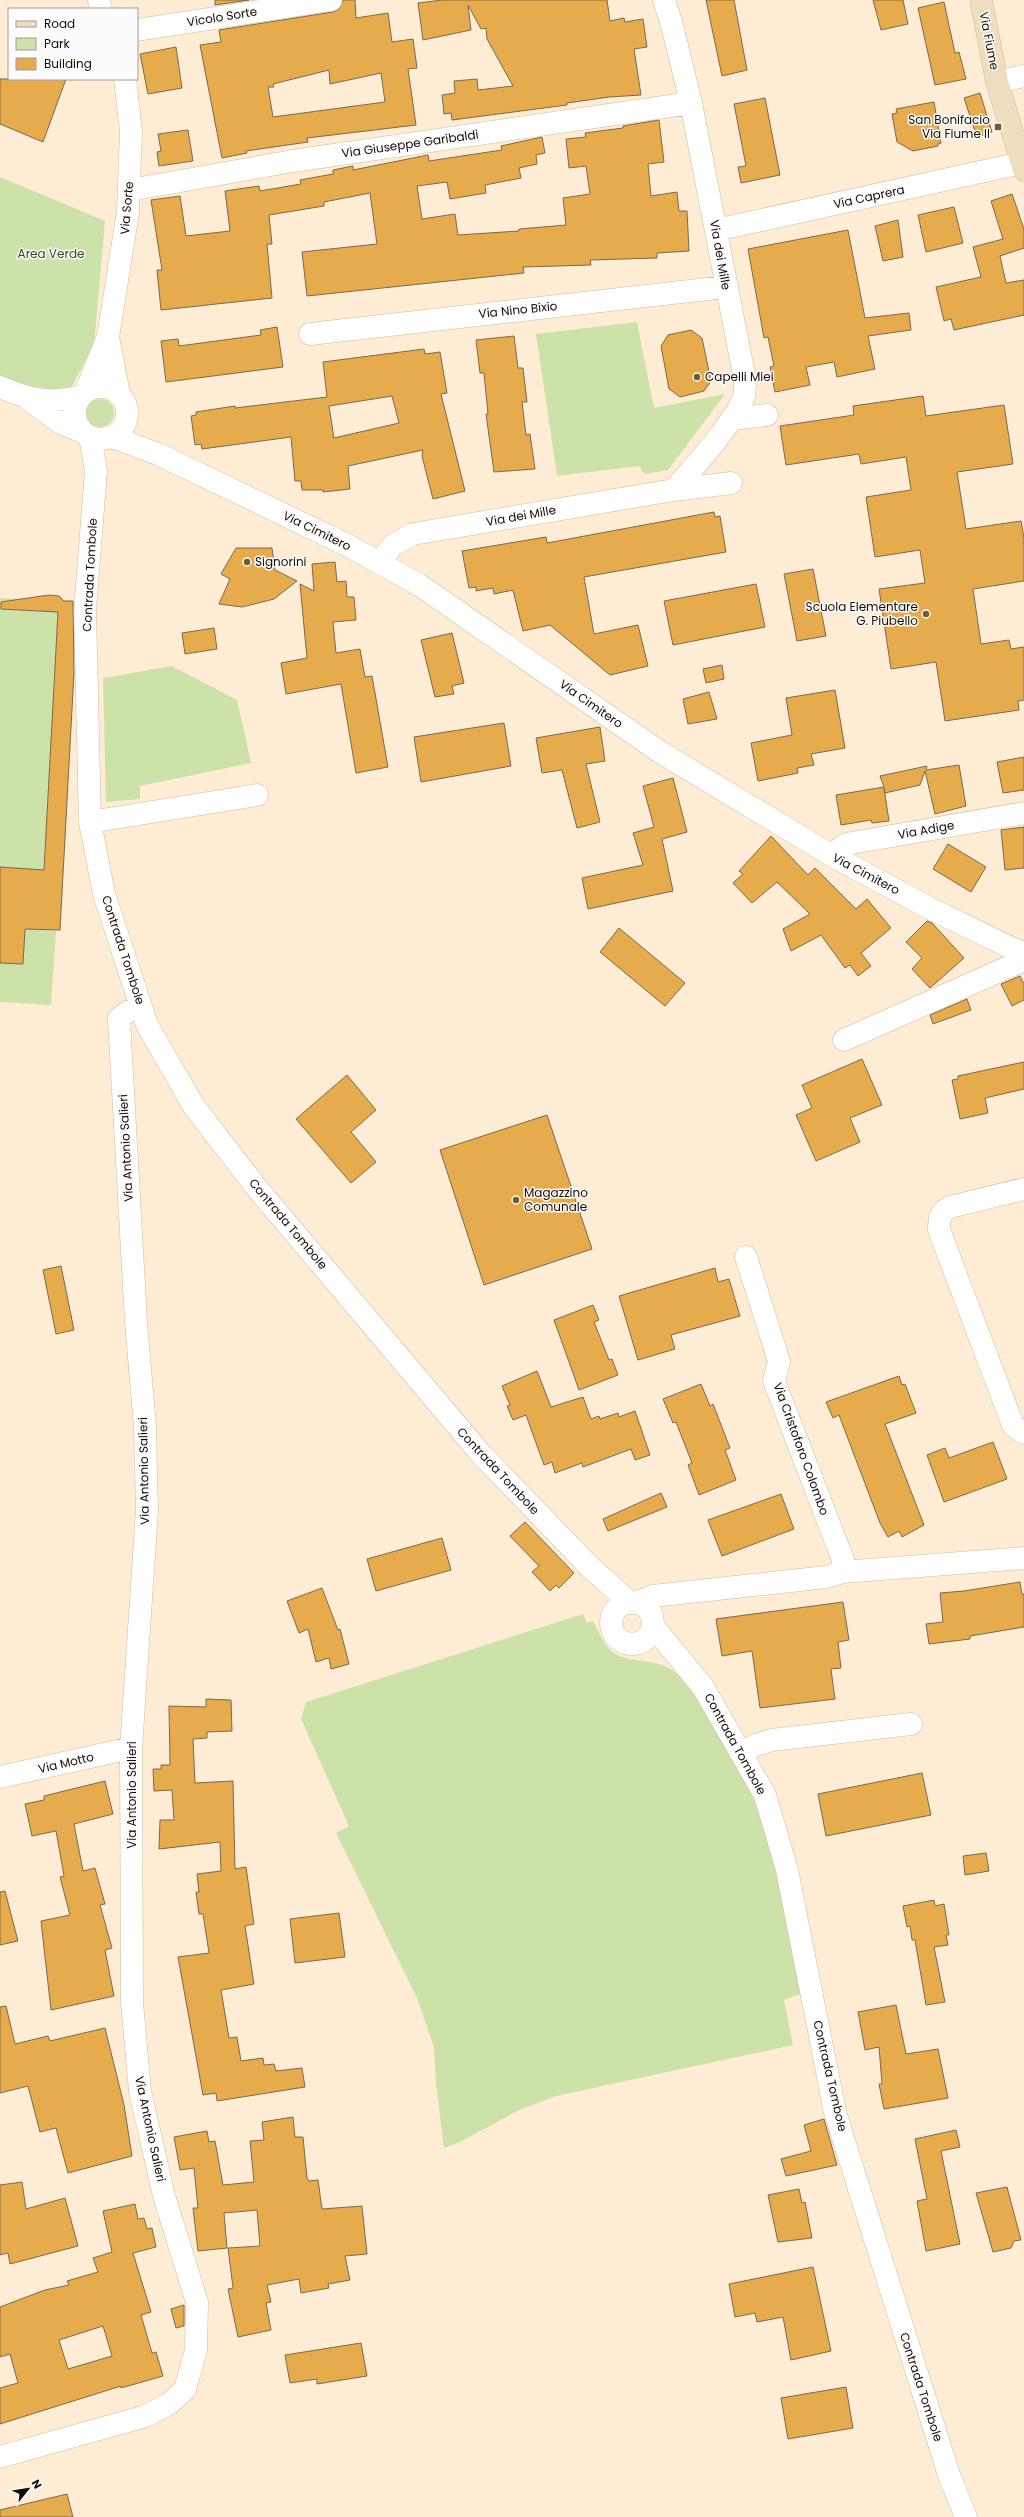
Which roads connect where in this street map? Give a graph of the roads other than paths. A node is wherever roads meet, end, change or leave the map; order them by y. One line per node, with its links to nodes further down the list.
1 (331, 0): 4 (street, Vicolo Sorte)
2 (664, 0): 8 (street, Via dei Mille)
3 (981, 0): 7 (main road, Via Fiume)
4 (138, 30)
5 (1024, 76): 7 (street, Via Fiume)
6 (124, 80): 10 (street, Via Sorte)
7 (997, 82): 9 (main road, Via Fiume)
8 (691, 103): 10 (street, Via Giuseppe Garibaldi); 11 (street, Via dei Mille)
9 (1023, 167): 11 (street, Via Caprera)
10 (130, 190): 14 (street, Via Sorte)
11 (716, 230): 12 (street, Via dei Mille)
12 (725, 287): 13 (street, Via Nino Bixio); 21 (street, Via dei Mille)
13 (310, 334)
14 (108, 337): 16 (street, Via Sorte); 17 (street, Via Sorte)
15 (0, 387): 18 (street, Via Cimitero)
16 (82, 394): 17 (street); 18 (street, Via Cimitero); 22 (street)
17 (119, 394): 20 (street)
18 (27, 398): 22 (street, Via Cimitero)
19 (767, 415): 21 (street)
20 (126, 418): 22 (street); 23 (street, Via Cimitero)
21 (730, 419): 25 (street, Via dei Mille)
22 (98, 436): 23 (street, Via Cimitero); 29 (street, Contrada Tombole)
23 (158, 454): 26 (street, Via Cimitero)
24 (731, 483): 25 (street, Via dei Mille)
25 (674, 490): 26 (street, Via dei Mille)
26 (379, 563): 30 (street, Via Cimitero)
27 (257, 795): 29 (street)
28 (1024, 813): 30 (street, Via Adige)
29 (90, 822): 33 (street, Contrada Tombole)
30 (831, 855): 31 (street, Via Cimitero)
31 (1024, 954)
32 (1024, 960): 34 (street)
33 (141, 1006): 39 (street, Contrada Tombole); 48 (street, Via Antonio Salieri)
34 (844, 1040)
35 (1024, 1189): 37 (street)
36 (746, 1257): 40 (street, Via Cristoforo Colombo)
37 (1024, 1433)
38 (1024, 1558): 40 (street)
39 (589, 1566): 42 (street, Contrada Tombole); 43 (street, Contrada Tombole)
40 (842, 1572): 41 (street)
41 (672, 1593): 42 (street); 44 (street)
42 (632, 1603): 43 (street); 44 (street)
43 (611, 1622): 45 (street)
44 (653, 1624): 45 (street); 46 (street, Contrada Tombole)
45 (630, 1644): 46 (street, Contrada Tombole)
46 (687, 1668): 49 (street, Contrada Tombole)
47 (911, 1724): 49 (street)
48 (131, 1748): 50 (street, Via Motto); 51 (street, Via Antonio Salieri)
49 (743, 1754): 52 (street, Contrada Tombole)
50 (0, 1777)
51 (0, 2457)
52 (966, 2517)

